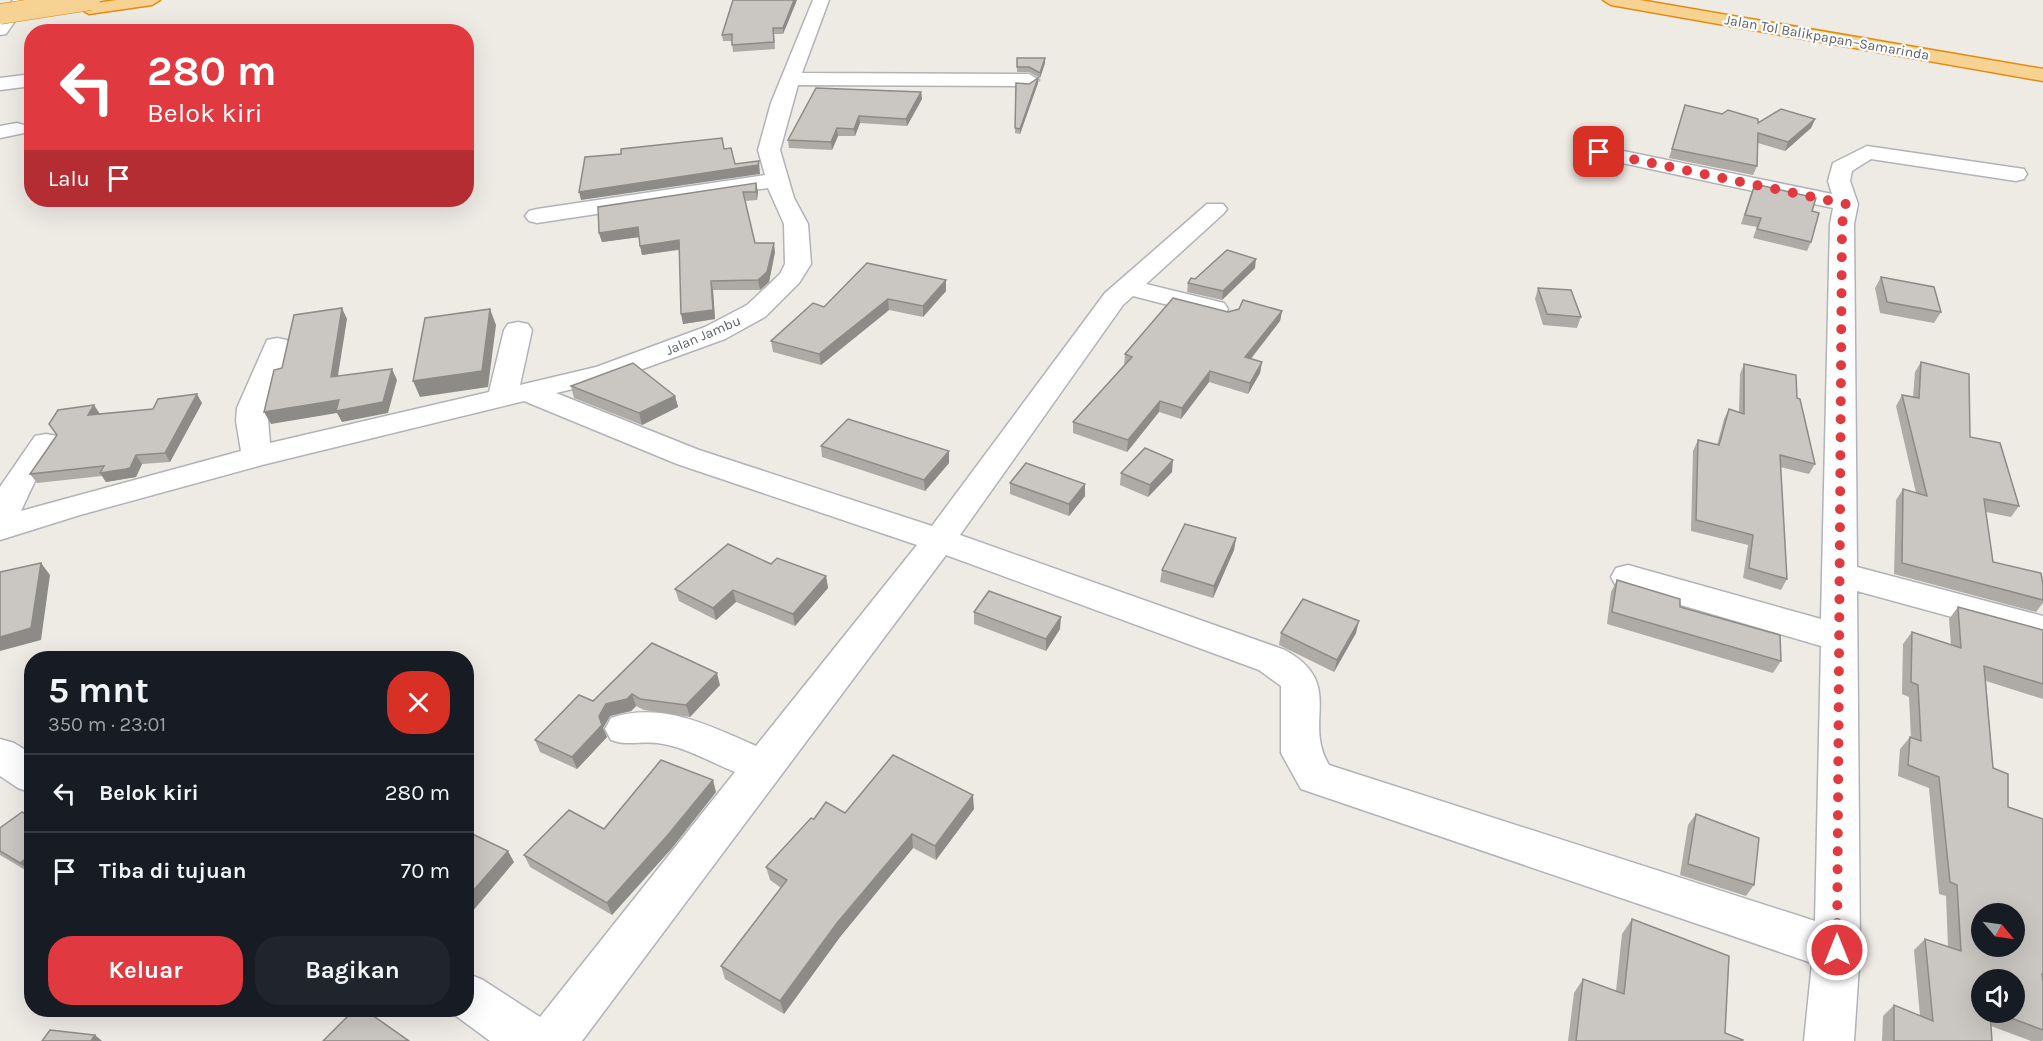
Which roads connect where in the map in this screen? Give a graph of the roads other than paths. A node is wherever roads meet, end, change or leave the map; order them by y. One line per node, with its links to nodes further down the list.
1 (22, 0): 9 (street)
2 (152, 0): 6 (highway)
3 (821, 0): 12 (street, Jalan Jambu)
4 (1611, 0): 11 (highway, Jalan Tol Balikpapan–Samarinda)
5 (1675, 0): 10 (highway, Jalan Tol Balikpapan–Samarinda)
6 (89, 5): 7 (highway, bridge); 8 (highway)
7 (0, 14)
8 (0, 24)
9 (0, 30)
10 (2043, 61)
11 (2043, 75)
12 (792, 79): 13 (street); 18 (street, Jalan Jambu)
13 (1029, 80)
14 (24, 81): 15 (street)
15 (0, 84)
16 (1599, 152): 19 (street)
17 (2016, 174): 19 (street)
18 (777, 180): 21 (street); 26 (street, Jalan Jambu)
19 (1846, 204): 31 (street)
20 (1215, 209): 22 (street)
21 (537, 216)
22 (1127, 287): 23 (street); 30 (street)
23 (1227, 312)
24 (518, 330): 26 (street)
25 (277, 346): 28 (street)
26 (515, 395): 28 (street, Jalan Jambu); 30 (street)
27 (46, 443): 29 (street)
28 (257, 456): 29 (street, Jalan Jambu)
29 (1, 528)
30 (939, 540): 37 (street); 39 (street)
31 (1839, 574): 33 (street); 34 (street)
32 (1628, 577): 34 (street)
33 (2043, 629)
34 (1839, 638): 39 (street)
35 (625, 729): 37 (street)
36 (0, 755): 38 (street)
37 (764, 767): 42 (street)
38 (24, 771)
39 (1837, 950): 43 (street)
40 (474, 1001): 41 (street)
41 (532, 1041)
42 (552, 1041)
43 (1829, 1041)

